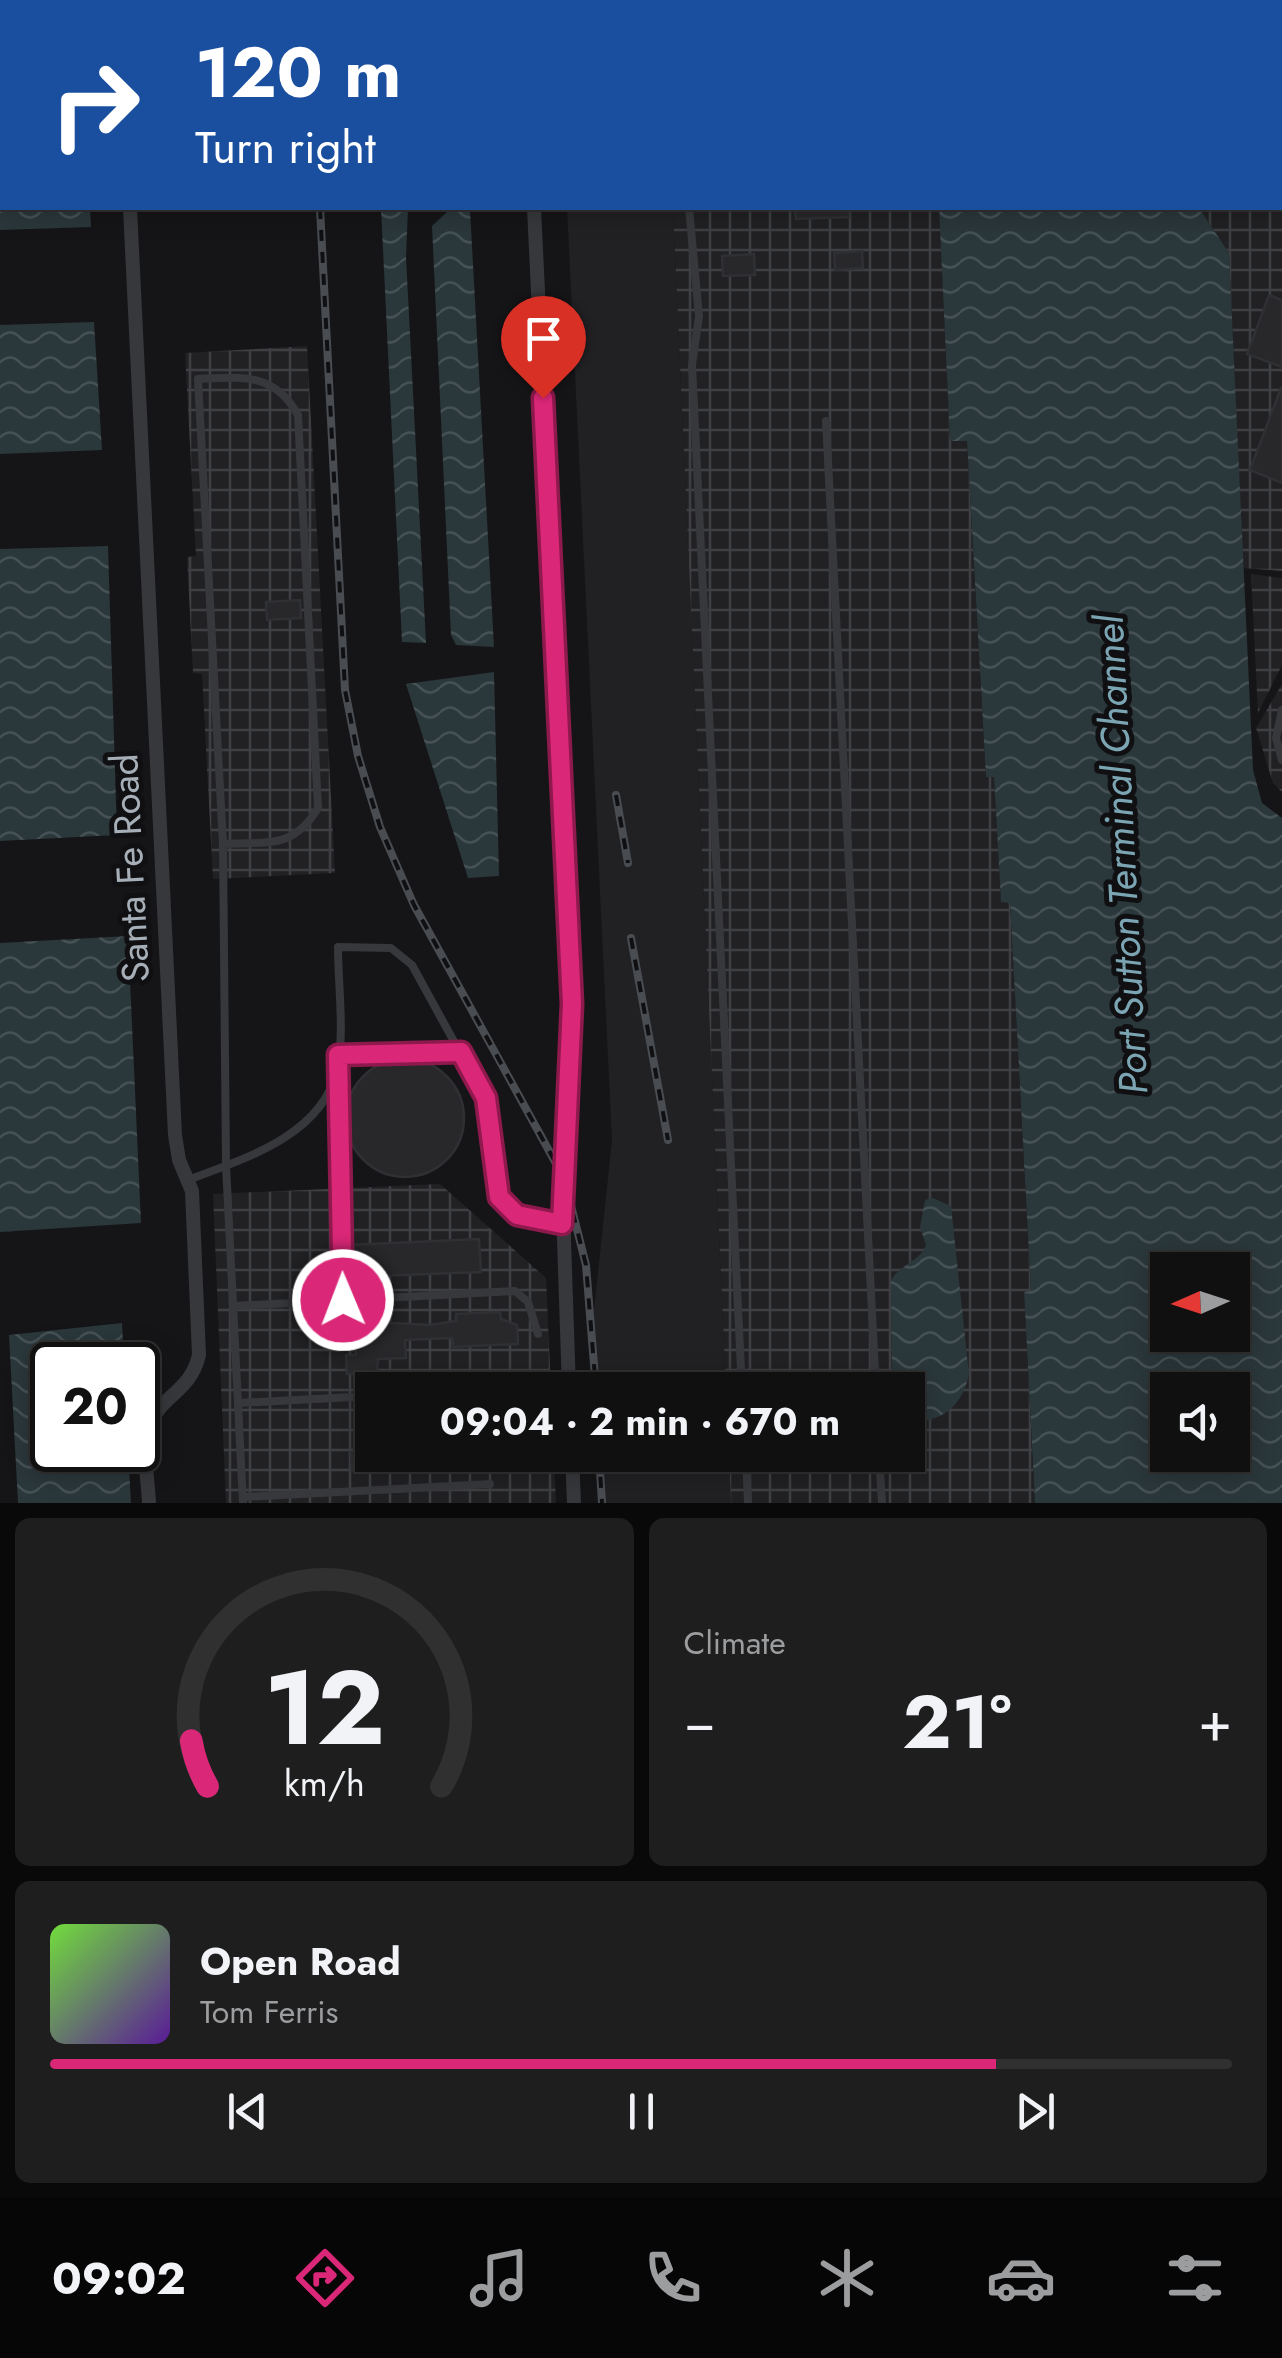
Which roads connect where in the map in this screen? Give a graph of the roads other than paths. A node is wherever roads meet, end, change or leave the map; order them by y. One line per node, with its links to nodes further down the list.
1 (130, 210): 12 (street, Santa Fe Road)
2 (534, 210): 13 (street)
3 (689, 210): 18 (lane)
4 (826, 421): 19 (lane)
5 (1282, 710): 6 (lane)
6 (1282, 760)
7 (222, 844): 7 (lane); 11 (lane)
8 (461, 1052): 9 (lane); 9 (lane); 13 (lane)
9 (338, 1055): 10 (lane)
10 (338, 1068): 11 (lane); 14 (lane)
11 (226, 1166): 12 (lane); 15 (lane)
12 (188, 1180): 27 (street, Santa Fe Road)
13 (562, 1224): 17 (street)
14 (343, 1300): 15 (lane); 16 (lane)
15 (233, 1306): 21 (lane)
16 (538, 1334)
17 (568, 1372)
18 (741, 1372)
19 (875, 1372)
20 (355, 1397): 21 (lane)
21 (238, 1403): 26 (lane)
22 (573, 1472): 28 (street)
23 (747, 1472): 29 (lane)
24 (880, 1472): 30 (lane)
25 (490, 1484): 26 (lane)
26 (243, 1500)
27 (149, 1503)
28 (574, 1503)
29 (748, 1503)
30 (882, 1503)

